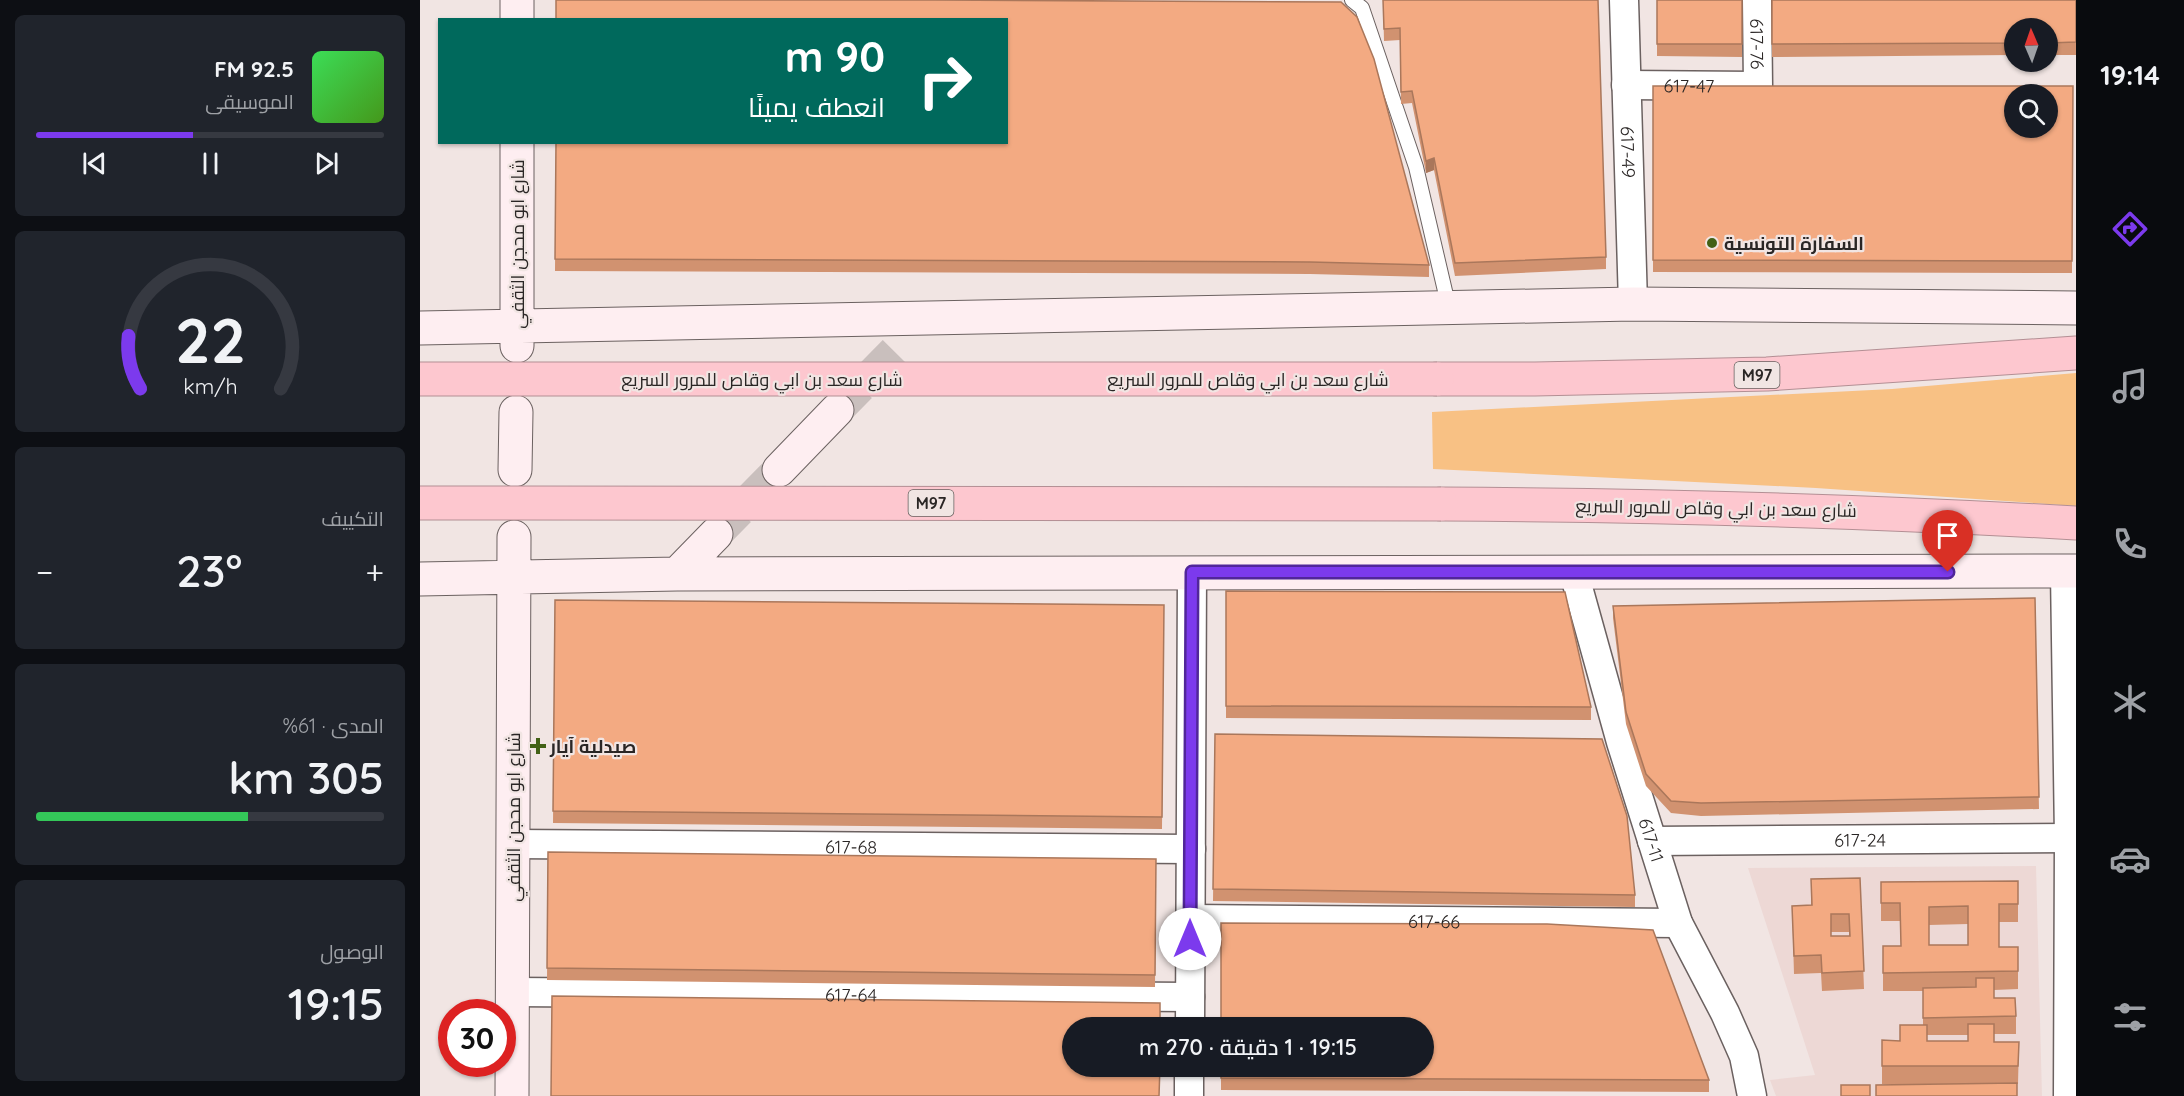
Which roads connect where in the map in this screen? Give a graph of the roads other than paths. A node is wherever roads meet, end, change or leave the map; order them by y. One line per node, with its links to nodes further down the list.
1 (517, 0): 5 (street)
2 (1352, 0): 10 (lane)
3 (1624, 0): 6 (street, 617-49)
4 (1757, 0): 7 (street, 617-76)
5 (517, 18)
6 (1626, 85): 7 (street, 617-47); 9 (street, 617-49)
7 (1769, 86)
8 (517, 144): 14 (street, شارع ابو محجن الثقفي)
9 (1633, 304): 10 (street); 11 (street)
10 (1449, 308): 12 (street)
11 (2076, 308)
12 (926, 319): 14 (street); 15 (street)
13 (420, 328): 14 (street)
14 (517, 336)
15 (901, 345)
16 (2076, 353): 17 (highway, شارع سعد بن ابي وقاص للمرور السريع / M97, bridge)
17 (420, 379)
18 (837, 410): 21 (street)
19 (516, 412): 20 (street)
20 (516, 470)
21 (779, 470)
22 (420, 503): 23 (highway, شارع سعد بن ابي وقاص للمرور السريع / M97, bridge)
23 (2076, 523)
24 (716, 534): 29 (street)
25 (514, 537): 31 (street, شارع ابو محجن الثقفي)
26 (2070, 571): 28 (street); 32 (street)
27 (1192, 572): 28 (street); 29 (street); 36 (street)
28 (1574, 573): 34 (street, 617-11)
29 (677, 574): 31 (street)
30 (420, 579): 31 (street)
31 (514, 579): 35 (street, شارع ابو محجن الثقفي)
32 (2071, 741): 33 (street)
33 (2069, 838): 34 (street, 617-24); 39 (street)
34 (1652, 840): 38 (street, 617-11)
35 (512, 844): 36 (street, 617-68); 40 (street, شارع ابو محجن الثقفي)
36 (1191, 849): 37 (street)
37 (1190, 919): 38 (street, 617-66); 41 (street)
38 (1678, 923): 46 (street, 617-11)
39 (2072, 939): 47 (street)
40 (512, 992): 41 (street, 617-64); 44 (street, شارع ابو محجن الثقفي)
41 (1190, 997): 42 (street)
42 (1190, 1017)
43 (1189, 1077): 45 (street)
44 (512, 1096)
45 (1189, 1096)
46 (1752, 1096)
47 (2068, 1096)

